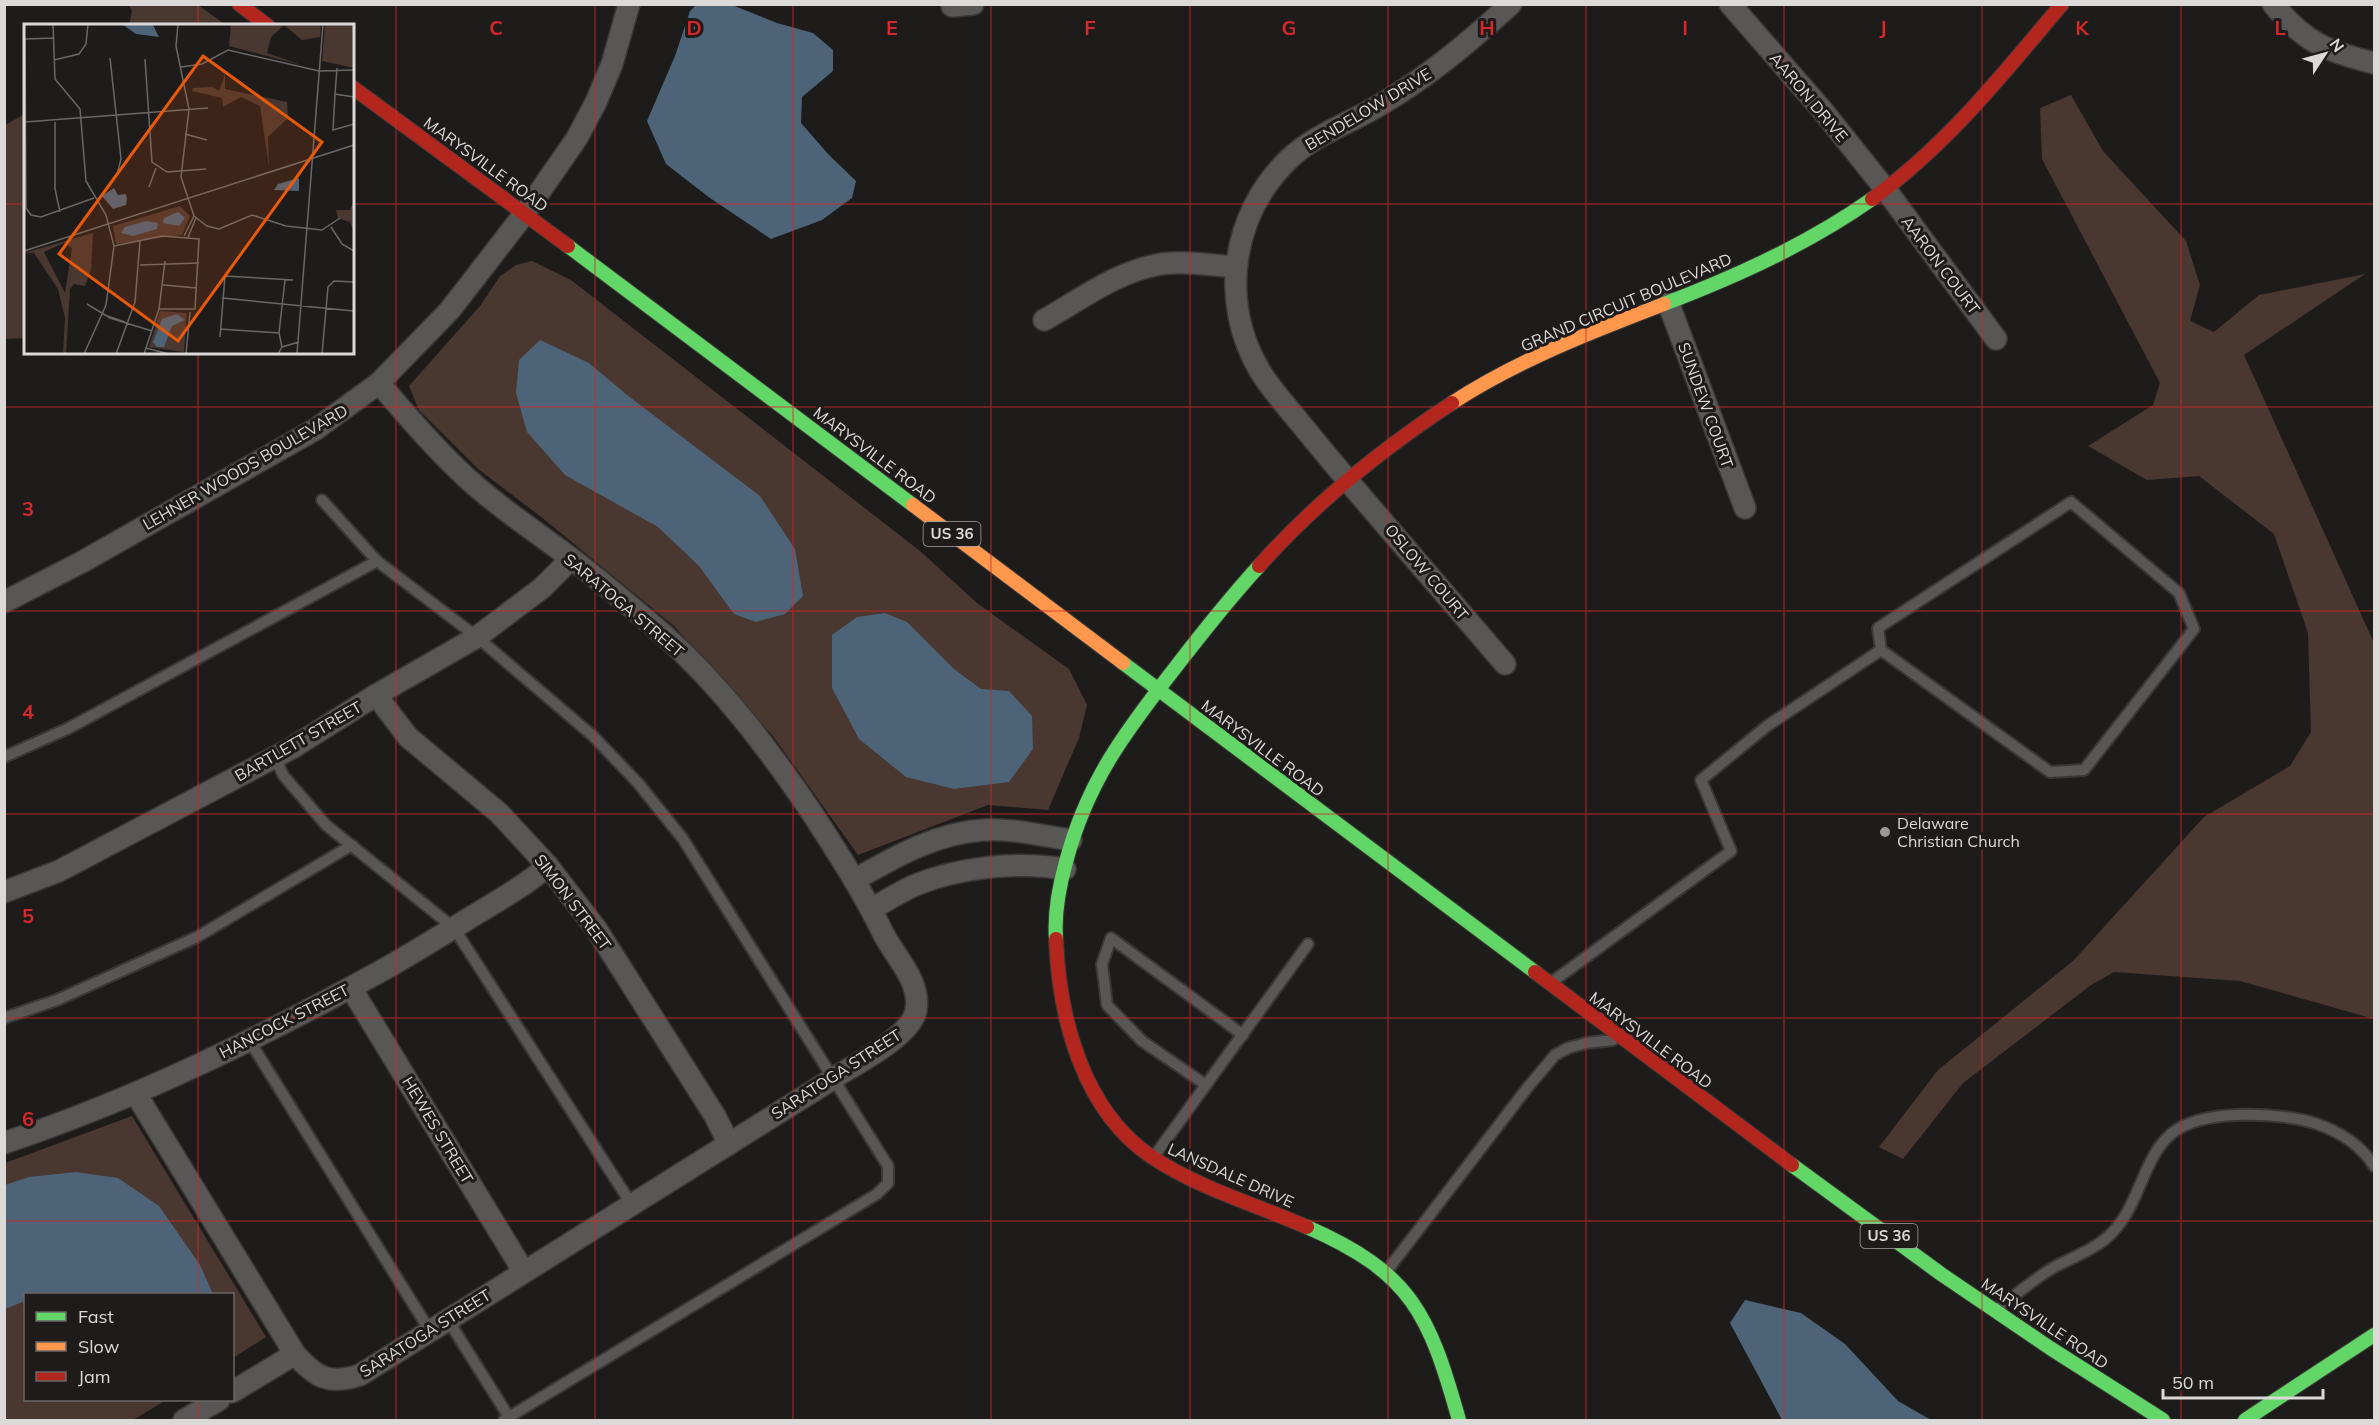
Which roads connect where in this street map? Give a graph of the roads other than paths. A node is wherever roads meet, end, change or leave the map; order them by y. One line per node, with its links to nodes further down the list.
1 (239, 4): 7 (main road)
2 (629, 4): 11 (street, LEHNER WOODS BOULEVARD)
3 (1511, 4): 12 (street, BENDELOW DRIVE)
4 (1730, 4): 10 (street, AARON DRIVE)
5 (2062, 4): 10 (main road, GRAND CIRCUIT BOULEVARD)
6 (2273, 4): 8 (street)
7 (265, 24)
8 (2374, 63)
9 (354, 88): 11 (main road, MARYSVILLE ROAD / US 36)
10 (1886, 190): 13 (main road, GRAND CIRCUIT BOULEVARD); 15 (street, AARON COURT)
11 (525, 213): 16 (street, LEHNER WOODS BOULEVARD); 26 (main road, MARYSVILLE ROAD / US 36)
12 (1235, 267): 14 (street); 17 (street, BENDELOW DRIVE)
13 (1668, 302): 17 (main road, GRAND CIRCUIT BOULEVARD); 19 (street, SUNDEW COURT)
14 (1044, 320)
15 (1996, 339)
16 (380, 383): 20 (street, SARATOGA STREET); 22 (street, LEHNER WOODS BOULEVARD)
17 (1348, 481): 25 (street, OSLOW COURT); 26 (main road, GRAND CIRCUIT BOULEVARD)
18 (322, 500): 21 (lane)
19 (1745, 508)
20 (571, 559): 23 (street, BARTLETT STREET); 34 (street, SARATOGA STREET)
21 (377, 561): 23 (lane); 28 (lane)
22 (4, 602)
23 (477, 637): 27 (street, BARTLETT STREET); 45 (lane)
24 (1881, 650): 24 (lane); 39 (lane)
25 (1505, 664)
26 (1159, 689): 30 (main road, LANSDALE DRIVE); 39 (main road, MARYSVILLE ROAD / US 36)
27 (376, 695): 29 (street, BARTLETT STREET); 32 (street, SIMON STREET)
28 (4, 757)
29 (275, 757): 31 (lane); 35 (street, BARTLETT STREET)
30 (1071, 840): 33 (main road, LANSDALE DRIVE); 34 (street)
31 (352, 846): 37 (lane); 41 (lane)
32 (548, 866): 37 (street, HANCOCK STREET); 49 (street, SIMON STREET)
33 (1065, 869): 36 (street); 50 (main road, LANSDALE DRIVE)
34 (854, 880): 36 (street, SARATOGA STREET)
35 (4, 892)
36 (872, 909): 45 (street, SARATOGA STREET)
37 (454, 928): 40 (street, HANCOCK STREET); 52 (lane)
38 (1308, 944): 42 (lane)
39 (1549, 984): 43 (main road, MARYSVILLE ROAD / US 36)
40 (351, 988): 44 (street, HANCOCK STREET); 53 (street, HEWES STREET)
41 (4, 1018)
42 (1243, 1035): 46 (lane); 46 (lane)
43 (1623, 1039): 54 (lane); 55 (main road, MARYSVILLE ROAD / US 36)
44 (249, 1040): 47 (street, HANCOCK STREET); 56 (lane)
45 (834, 1078): 49 (street, SARATOGA STREET); 61 (lane)
46 (1206, 1085): 50 (lane)
47 (136, 1094): 48 (street, HANCOCK STREET); 58 (street, SARATOGA STREET)
48 (4, 1143)
49 (729, 1143): 52 (street, SARATOGA STREET)
50 (1153, 1158): 54 (main road, LANSDALE DRIVE)
51 (2374, 1166): 55 (lane)
52 (632, 1205): 53 (street, SARATOGA STREET)
53 (524, 1272): 56 (street, SARATOGA STREET)
54 (1386, 1272): 63 (main road, LANSDALE DRIVE)
55 (1995, 1311): 64 (main road, MARYSVILLE ROAD / US 36)
56 (439, 1325): 58 (street, SARATOGA STREET); 61 (lane)
57 (2374, 1335): 65 (main road)
58 (295, 1354): 59 (street)
59 (234, 1391)
60 (217, 1401): 62 (street)
61 (506, 1419)
62 (184, 1420)
63 (1459, 1420)
64 (2163, 1420)
65 (2245, 1420)

